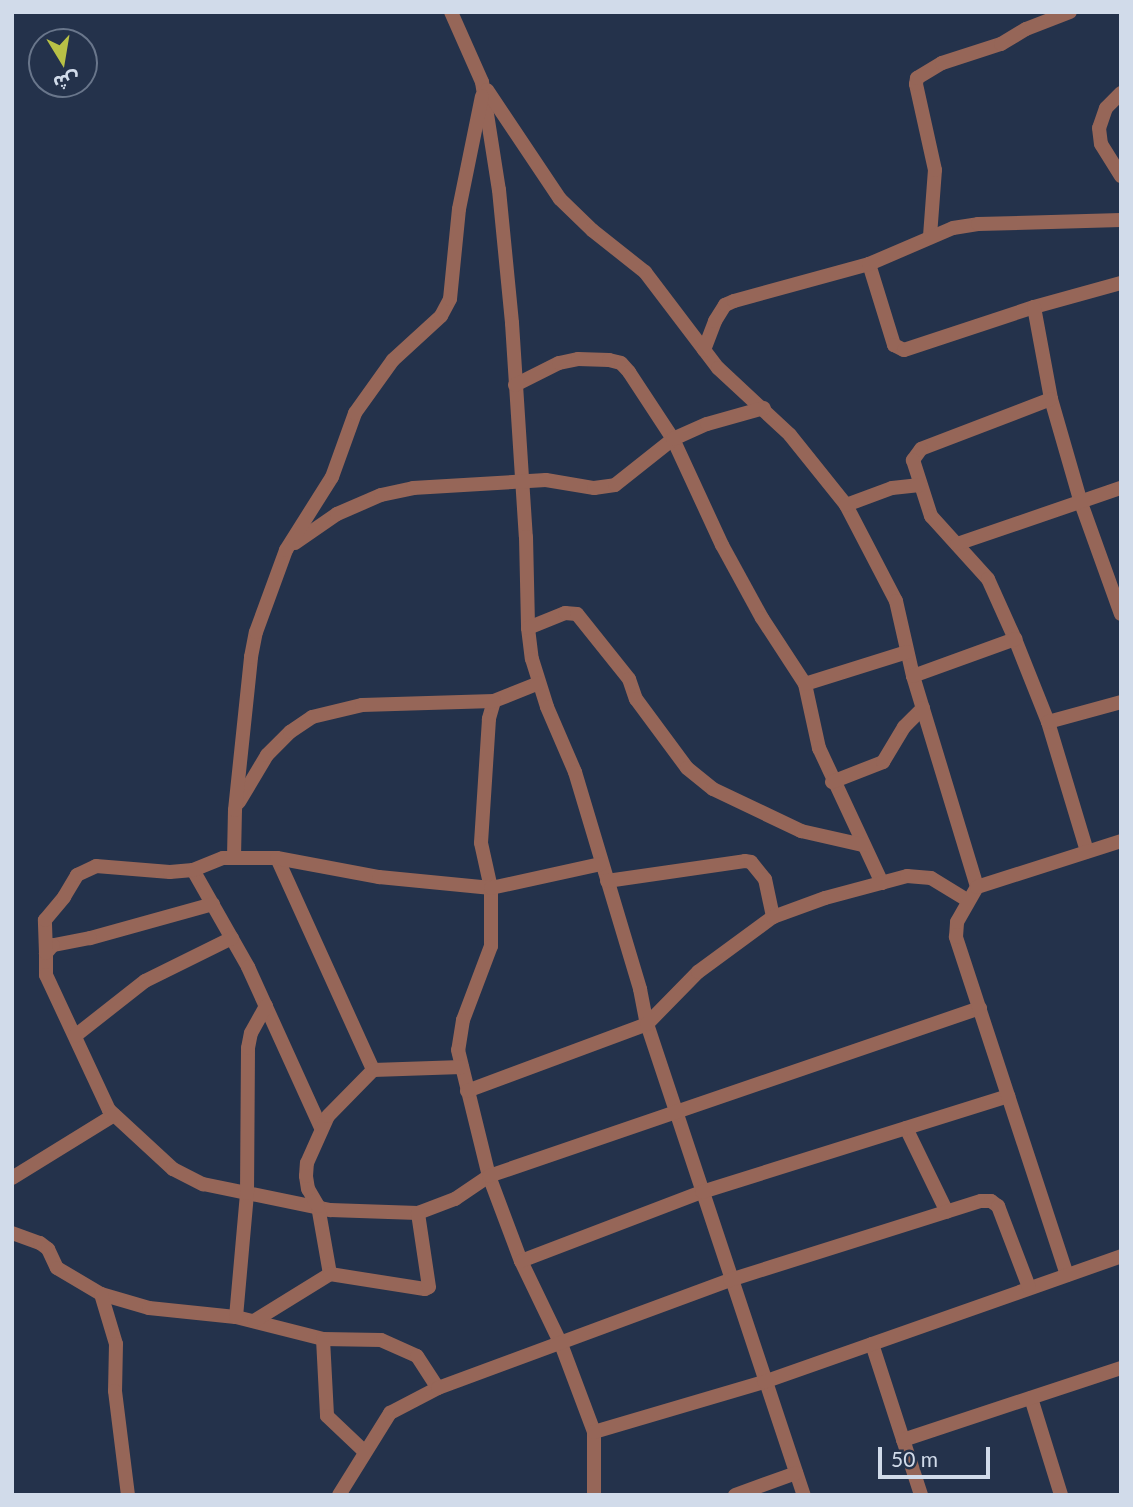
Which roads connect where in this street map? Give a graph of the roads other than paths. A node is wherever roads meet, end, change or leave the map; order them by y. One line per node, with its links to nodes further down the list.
1 (451, 12): 3 (street)
2 (1070, 12): 7 (street)
3 (483, 87): 11 (street); 12 (street); 22 (street)
4 (1121, 93): 5 (street)
5 (1121, 176)
6 (1121, 220): 7 (street)
7 (930, 236): 8 (street)
8 (869, 264): 10 (street); 11 (street)
9 (1121, 283): 10 (street)
10 (1034, 307): 13 (street)
11 (704, 350): 14 (street)
12 (515, 385): 15 (street); 16 (street)
13 (1051, 399): 17 (street); 19 (street)
14 (764, 408): 15 (street); 20 (street)
15 (673, 439): 16 (street); 29 (street)
16 (522, 483): 22 (street); 24 (street)
17 (920, 485): 20 (street); 21 (street)
18 (1121, 488): 19 (street)
19 (1081, 503): 21 (street); 23 (street)
20 (846, 506): 26 (street)
21 (957, 544): 25 (street)
22 (286, 550): 35 (street)
23 (1121, 614)
24 (528, 628): 28 (street); 37 (street)
25 (1015, 639): 27 (street); 33 (street)
26 (907, 652): 27 (street); 29 (street)
27 (913, 676): 32 (street)
28 (539, 683): 30 (street); 41 (street)
29 (805, 684): 34 (street)
30 (494, 701): 35 (street); 46 (street)
31 (1121, 702): 33 (street)
32 (923, 708): 34 (street); 45 (street)
33 (1048, 722): 38 (street)
34 (832, 782): 37 (street)
35 (234, 810): 39 (street)
36 (1121, 841): 38 (street)
37 (863, 845): 44 (street)
38 (1087, 851): 45 (street)
39 (234, 857): 40 (street); 42 (street)
40 (277, 858): 46 (street); 57 (street)
41 (601, 864): 43 (street); 46 (street)
42 (193, 870): 48 (street); 51 (street)
43 (607, 881): 49 (street); 54 (street)
44 (881, 883): 47 (street); 49 (street)
45 (977, 887): 47 (street)
46 (491, 888): 56 (street)
47 (967, 901): 53 (street)
48 (213, 904): 50 (street); 51 (street)
49 (773, 918): 54 (street)
50 (232, 938): 52 (street); 55 (street)
51 (46, 953): 55 (street)
52 (266, 1006): 62 (street); 67 (street)
53 (979, 1008): 59 (street); 60 (street)
54 (647, 1024): 58 (street); 60 (street)
55 (75, 1036): 61 (street)
56 (462, 1067): 57 (street); 58 (street)
57 (373, 1070): 62 (street)
58 (467, 1091): 64 (street)
59 (1009, 1096): 63 (street); 75 (street)
60 (677, 1114): 64 (street); 66 (street)
61 (114, 1115): 65 (street); 67 (street)
62 (320, 1128): 68 (street)
63 (906, 1128): 66 (street); 69 (street)
64 (489, 1176): 70 (street); 73 (street)
65 (12, 1178)
66 (702, 1192): 73 (street); 76 (street)
67 (247, 1193): 68 (street); 79 (street)
68 (318, 1206): 70 (street); 74 (street)
69 (947, 1212): 76 (street); 77 (street)
70 (418, 1213): 74 (street)
71 (12, 1233): 78 (street)
72 (1121, 1256): 75 (street)
73 (521, 1261): 82 (street)
74 (330, 1274): 80 (street)
75 (1067, 1275): 77 (street)
76 (730, 1280): 82 (street); 85 (street)
77 (1029, 1287): 83 (street)
78 (101, 1294): 79 (street); 93 (street)
79 (236, 1317): 80 (street)
80 (254, 1321): 81 (street)
81 (323, 1339): 86 (street); 90 (street)
82 (561, 1344): 86 (street); 88 (street)
83 (872, 1344): 85 (street); 89 (street)
84 (1121, 1368): 87 (street)
85 (764, 1382): 88 (street); 91 (street)
86 (438, 1388): 90 (street)
87 (1031, 1398): 89 (street); 92 (street)
88 (594, 1433): 95 (street)
89 (903, 1440): 98 (street)
90 (365, 1452): 94 (street)
91 (796, 1473): 96 (street); 97 (street)
92 (1059, 1494)
93 (128, 1495)
94 (339, 1495)
95 (594, 1495)
96 (735, 1495)
97 (804, 1495)
98 (921, 1495)

